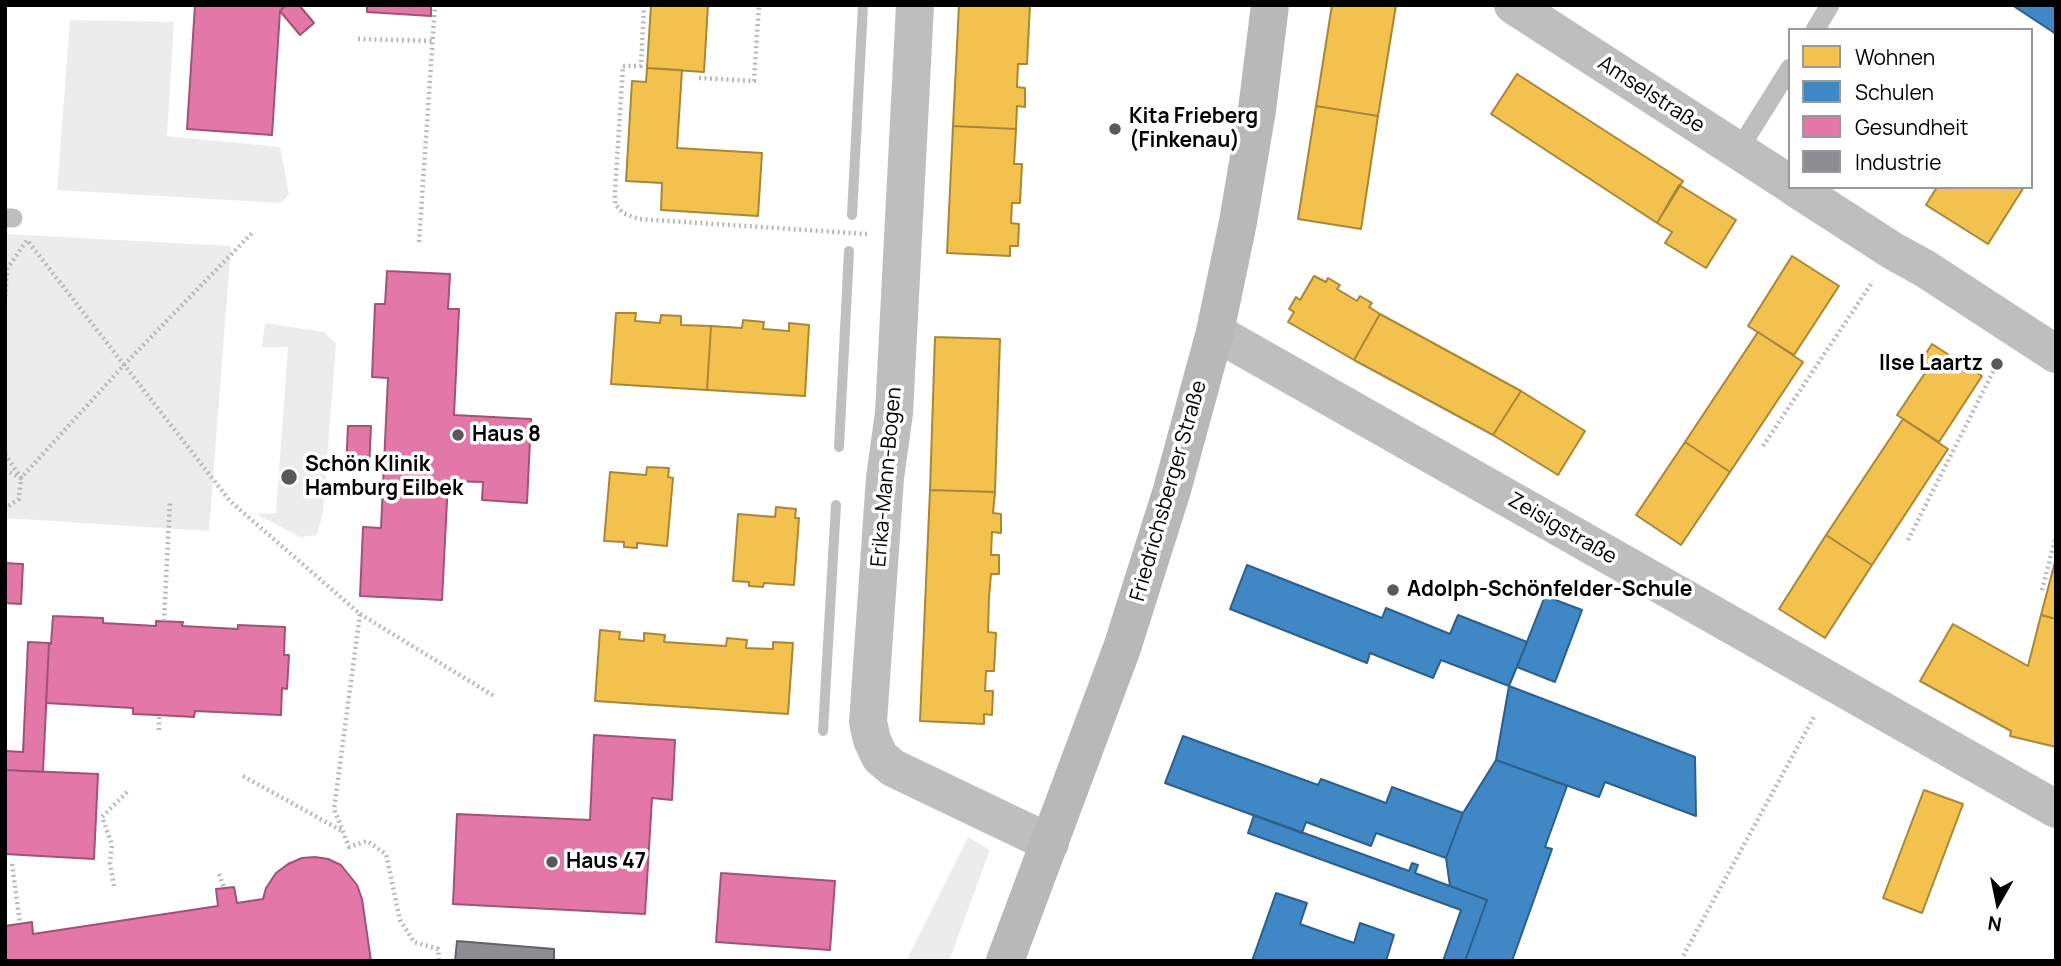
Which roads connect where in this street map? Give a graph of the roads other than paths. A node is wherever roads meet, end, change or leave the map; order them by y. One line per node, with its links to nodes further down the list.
1 (915, 5): 13 (street, Erika-Mann-Bogen)
2 (1270, 5): 10 (street, Friedrichsberger Straße)
3 (1513, 5): 7 (street, Amselstraße)
4 (1830, 5): 5 (lane)
5 (1816, 28)
6 (1788, 71): 7 (lane)
7 (1738, 151): 8 (street, Amselstraße)
8 (1788, 183)
9 (1797, 189): 11 (street)
10 (1214, 332): 12 (street, Zeisigstraße); 13 (street, Friedrichsberger Straße)
11 (2056, 354)
12 (2056, 809)
13 (1050, 843): 14 (street, Friedrichsberger Straße)
14 (1005, 961)

